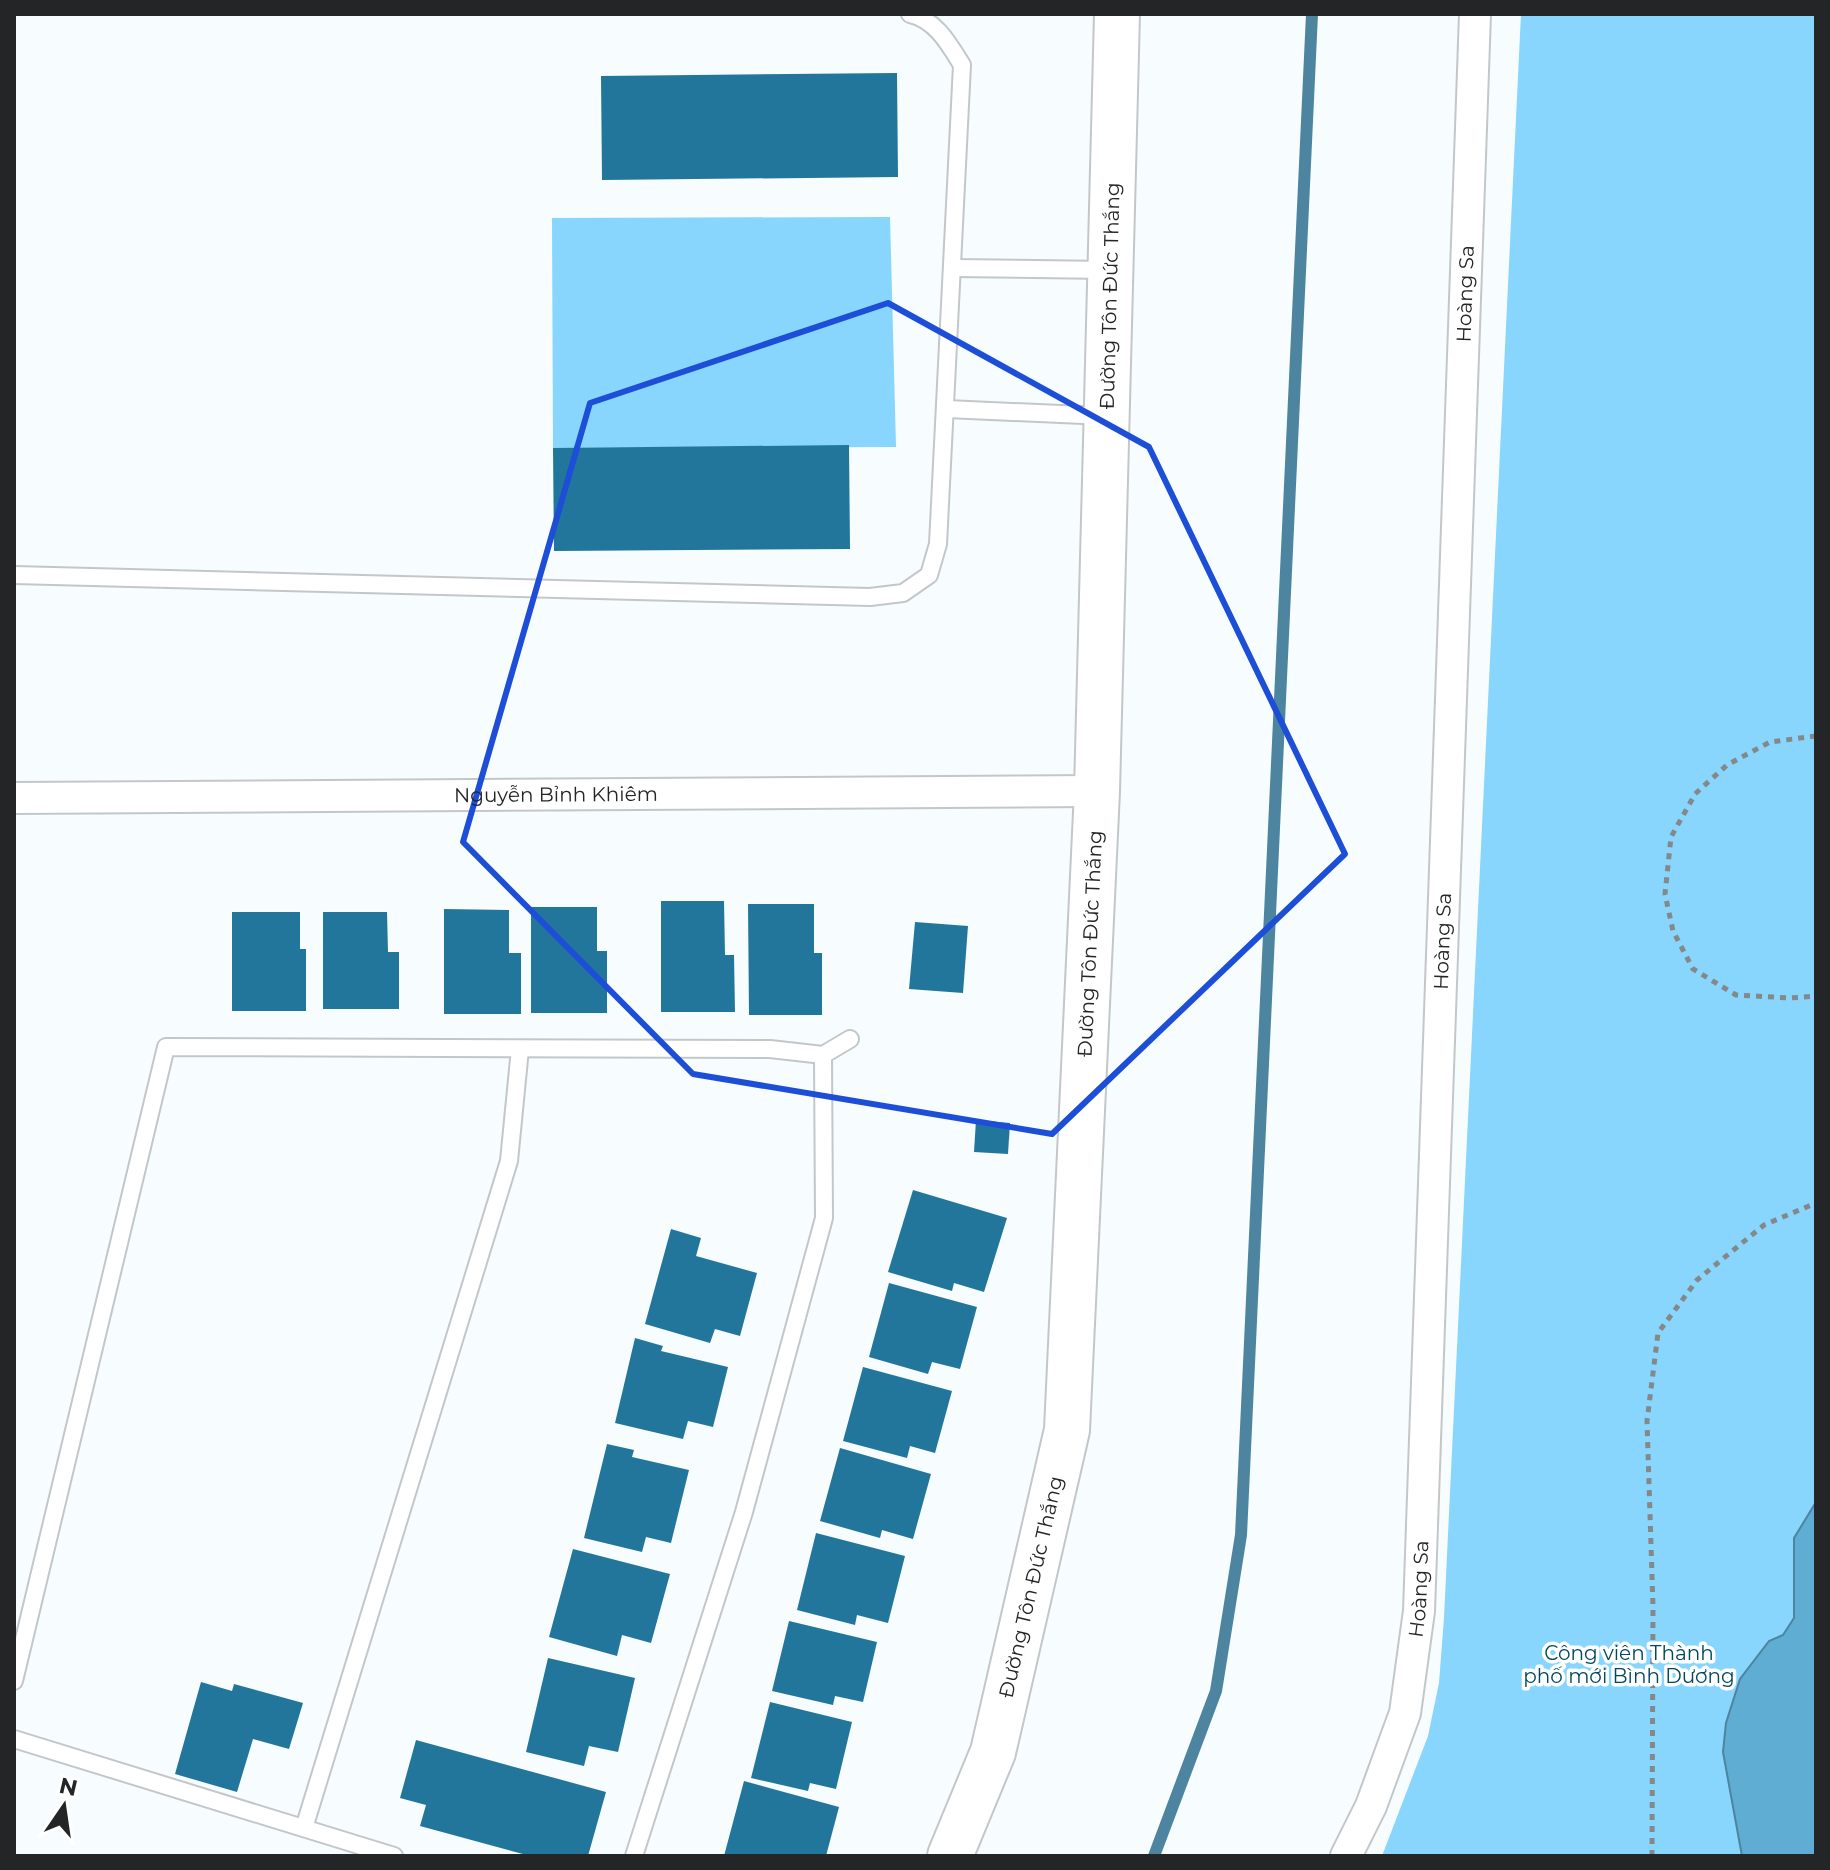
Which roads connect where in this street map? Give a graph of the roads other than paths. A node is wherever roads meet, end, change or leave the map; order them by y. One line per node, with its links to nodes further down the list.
1 (910, 14): 4 (lane)
2 (1117, 14): 5 (street, Đường Tôn Đức Thắng)
3 (1475, 14): 20 (street, Hoàng Sa)
4 (953, 268): 5 (lane); 6 (lane)
5 (1110, 270): 7 (street, Đường Tôn Đức Thắng)
6 (947, 409): 7 (lane); 8 (lane)
7 (1107, 416): 9 (street, Đường Tôn Đức Thắng)
8 (14, 575)
9 (1097, 791): 10 (street, Nguyễn Bỉnh Khiêm); 19 (street, Đường Tôn Đức Thắng)
10 (14, 798)
11 (850, 1039): 13 (lane)
12 (520, 1049): 13 (lane); 14 (lane); 16 (lane)
13 (823, 1055): 18 (lane)
14 (14, 1681)
15 (14, 1739): 16 (lane)
16 (304, 1828): 17 (lane)
17 (394, 1856)
18 (634, 1856)
19 (950, 1856)
20 (1346, 1856)

